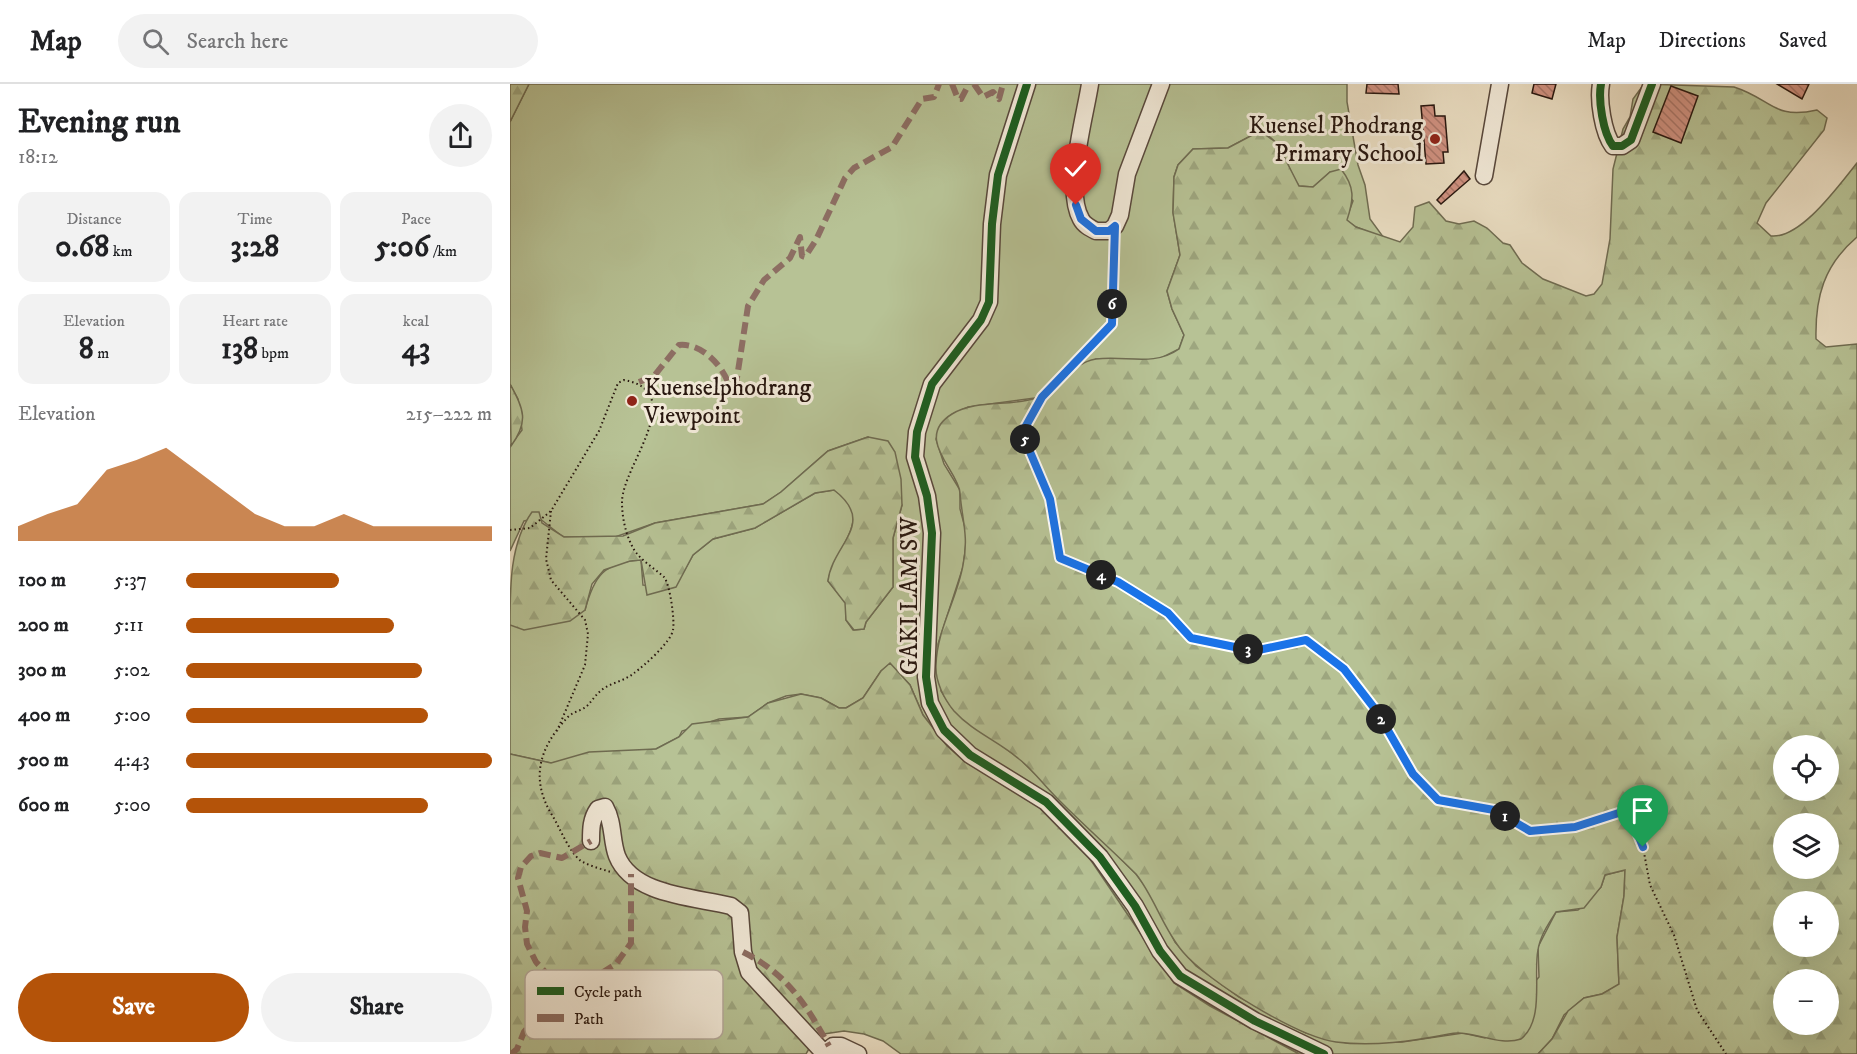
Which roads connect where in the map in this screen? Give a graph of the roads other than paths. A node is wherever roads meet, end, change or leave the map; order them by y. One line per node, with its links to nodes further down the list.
1 (1027, 84): 11 (street, GAKI LAM SW)
2 (1089, 84): 3 (street)
3 (1161, 84)
4 (1500, 84): 7 (street)
5 (1601, 84): 6 (street)
6 (1652, 84)
7 (1484, 176)
8 (591, 841): 9 (street)
9 (824, 1053): 10 (street)
10 (858, 1054)
11 (1324, 1054)

